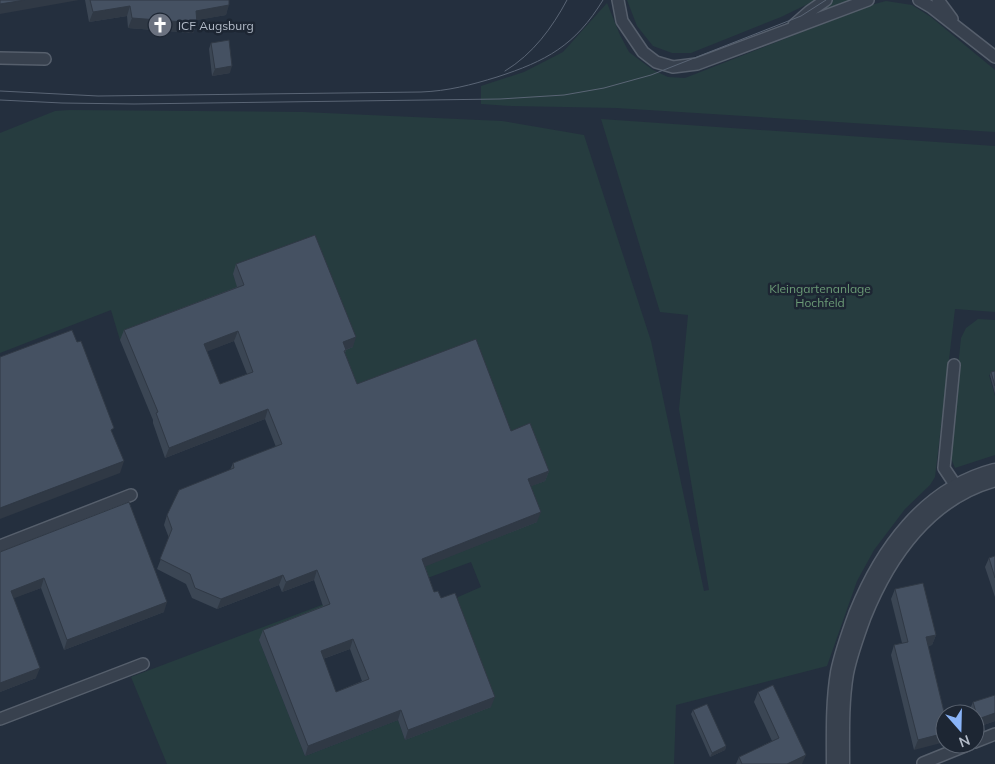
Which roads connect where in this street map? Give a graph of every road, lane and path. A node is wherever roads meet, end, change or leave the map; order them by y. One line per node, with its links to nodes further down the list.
1 (618, 0): 7 (lane)
2 (826, 0): 7 (lane)
3 (868, 0): 7 (lane)
4 (918, 0): 6 (lane)
5 (938, 0): 6 (lane)
6 (958, 29): 8 (lane)
7 (789, 30)
8 (995, 56)
9 (0, 58): 10 (lane)
10 (45, 59)
11 (954, 365): 13 (lane)
12 (995, 475): 13 (street)
13 (958, 489): 20 (street)
14 (131, 495): 15 (lane)
15 (0, 546)
16 (143, 664): 17 (lane)
17 (0, 718)
18 (945, 754): 19 (lane)
19 (923, 763)
20 (838, 764)

